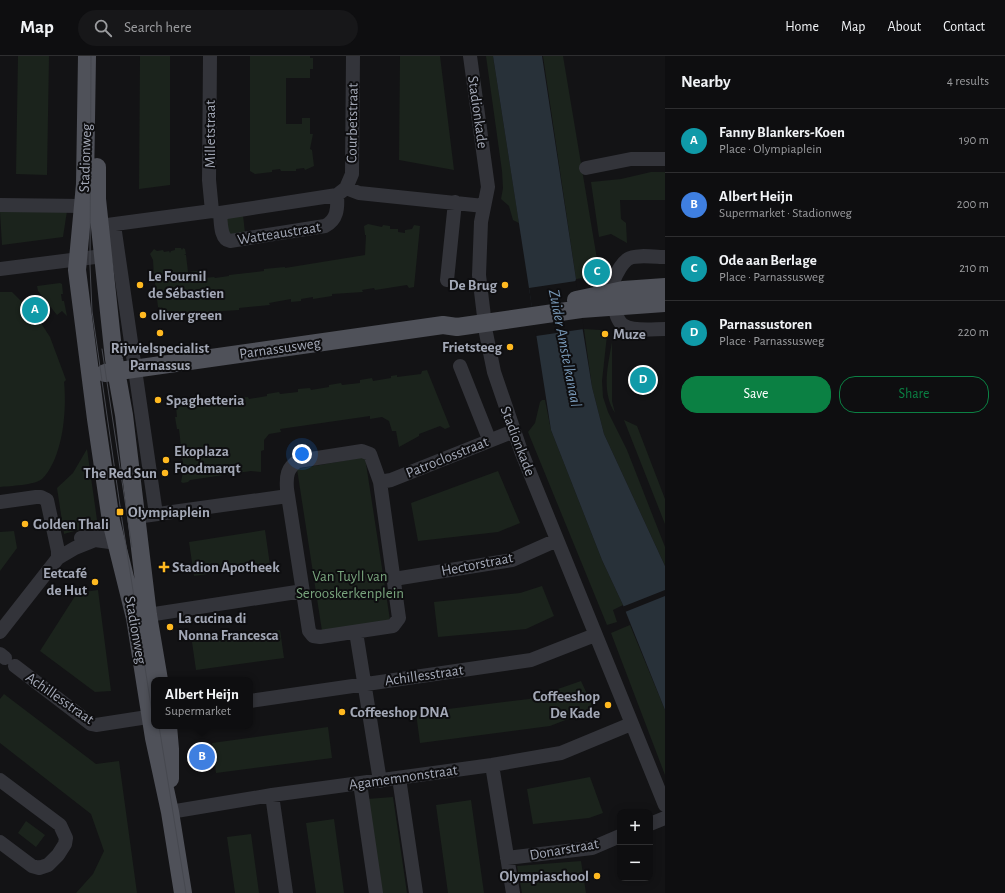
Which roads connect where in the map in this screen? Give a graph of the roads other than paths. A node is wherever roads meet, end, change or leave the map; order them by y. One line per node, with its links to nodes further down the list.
1 (87, 56): 11 (main road, Stadionweg)
2 (98, 56): 14 (main road, Stadionweg)
3 (210, 56): 13 (street, Milletstraat)
4 (353, 56): 8 (street, Courbetstraat)
5 (470, 56): 12 (street, Stadionkade)
6 (665, 159): 7 (street)
7 (586, 168)
8 (342, 192): 9 (street, Watteaustraat); 13 (street, Watteaustraat); 13 (street, Watteaustraat)
9 (455, 202): 12 (street, Watteaustraat); 19 (street)
10 (0, 205): 11 (street)
11 (83, 206): 17 (main road, Stadionweg)
12 (484, 206): 23 (street, Stadionkade)
13 (216, 212): 14 (street, Watteaustraat)
14 (107, 226): 15 (main road, Stadionweg); 26 (street)
15 (103, 256): 17 (street); 27 (main road)
16 (665, 257): 21 (street)
17 (76, 259): 18 (street); 28 (main road)
18 (0, 270)
19 (448, 280)
20 (665, 287): 21 (main road, Parnassusweg)
21 (614, 300): 22 (main road, Parnassusweg); 23 (main road, Parnassusweg); 24 (street)
22 (665, 303)
23 (485, 319): 26 (main road, Parnassusweg); 29 (street, Stadionkade)
24 (665, 329)
25 (460, 366): 30 (street, Stadionkade)
26 (135, 369): 27 (main road, Parnassusweg); 34 (street)
27 (117, 371): 28 (main road); 35 (main road)
28 (91, 375): 36 (main road)
29 (514, 430): 30 (street, Patroclosstraat); 37 (street, Stadionkade)
30 (489, 440): 31 (street, Patroclosstraat)
31 (380, 482): 32 (street); 40 (street)
32 (288, 496): 34 (street); 41 (street)
33 (0, 502): 39 (street)
34 (156, 514): 35 (street)
35 (136, 517): 42 (main road, Stadionweg)
36 (111, 522): 38 (main road); 39 (street)
37 (557, 540): 40 (street, Hectorstraat); 45 (street, Stadionkade)
38 (116, 543): 39 (street); 50 (main road, Stadionweg)
39 (58, 555): 43 (street)
40 (394, 579): 44 (street)
41 (303, 591): 42 (street); 44 (street)
42 (148, 615): 47 (main road, Stadionweg)
43 (0, 632)
44 (356, 632): 48 (street)
45 (595, 635): 48 (street, Achillesstraat); 52 (street, Stadionkade)
46 (7, 660): 51 (street, Achillesstraat)
47 (158, 677)
48 (363, 684): 49 (street, Achillesstraat); 58 (street)
49 (253, 701)
50 (151, 711)
51 (151, 717)
52 (631, 724): 55 (street, Agamemnonstraat); 61 (street, Stadionkade)
53 (154, 729): 62 (main road, Stadionweg)
54 (168, 729): 62 (main road, Stadionweg)
55 (492, 765): 56 (street, Agamemnonstraat); 67 (street)
56 (399, 778): 58 (street, Agamemnonstraat); 71 (street)
57 (0, 780): 66 (street)
58 (380, 781): 59 (street, Agamemnonstraat)
59 (360, 783): 60 (street, Agamemnonstraat); 70 (street)
60 (272, 796): 62 (street, Agamemnonstraat); 69 (street)
61 (665, 805)
62 (170, 812): 68 (main road, Stadionweg)
63 (665, 818): 64 (street)
64 (653, 823)
65 (617, 837): 67 (street, Donarstraat)
66 (0, 842)
67 (507, 858): 72 (street)
68 (181, 893)
69 (286, 893)
70 (376, 893)
71 (416, 893)
72 (513, 893)

